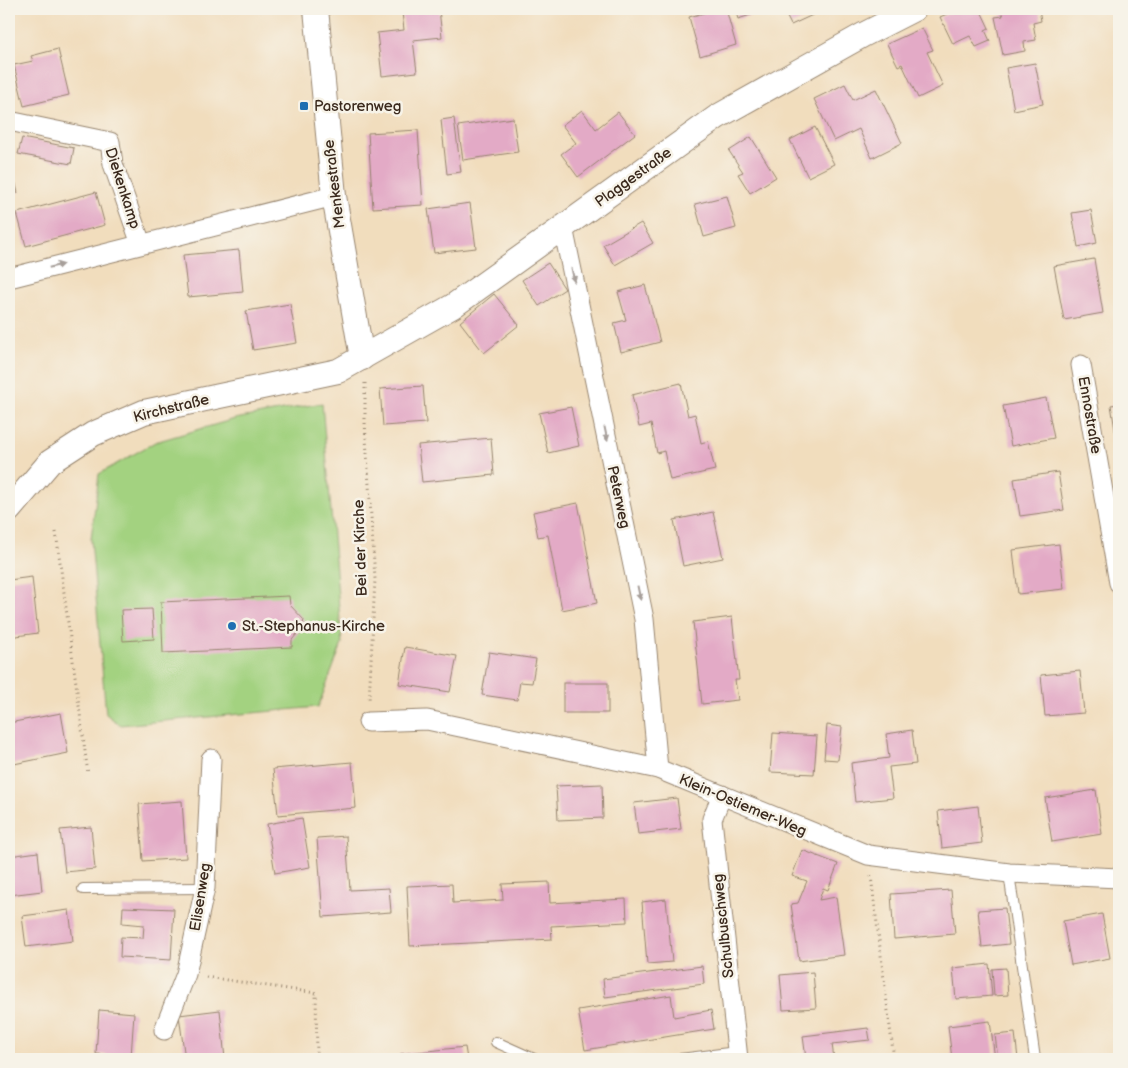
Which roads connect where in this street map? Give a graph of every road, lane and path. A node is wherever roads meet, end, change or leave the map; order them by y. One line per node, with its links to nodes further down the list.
1 (316, 9): 4 (street, Menkestraße)
2 (914, 9): 5 (street, Plaggestraße)
3 (9, 121): 6 (street, Diekenkamp)
4 (334, 196): 6 (street); 9 (street, Menkestraße)
5 (563, 227): 9 (street, Plaggestraße); 15 (street, Peterweg, one-way to 15)
6 (141, 244): 7 (street, one-way to 6)
7 (9, 278)
8 (1082, 365): 12 (street, Ennostraße)
9 (363, 366): 10 (street, Kirchstraße); 13 (path, Bei der Kirche)
10 (9, 510)
11 (56, 532): 16 (path)
12 (1119, 583)
13 (368, 722): 15 (street, Klein-Ostiemer-Weg)
14 (212, 759): 21 (street, Elisenweg)
15 (658, 769): 17 (street, Klein-Ostiemer-Weg)
16 (88, 774)
17 (722, 795): 18 (street, Klein-Ostiemer-Weg); 26 (street, Schulbuschweg)
18 (868, 855): 19 (street, Klein-Ostiemer-Weg); 30 (path)
19 (1009, 873): 20 (street, Klein-Ostiemer-Weg); 31 (lane)
20 (1119, 878)
21 (204, 888): 22 (lane); 23 (street, Elisenweg)
22 (83, 889)
23 (186, 974): 24 (street, Elisenweg); 27 (path)
24 (164, 1030)
25 (496, 1042): 28 (lane)
26 (737, 1055): 29 (lane)
27 (317, 1059)
28 (534, 1059)
29 (680, 1059)
30 (894, 1059)
31 (1035, 1059)

